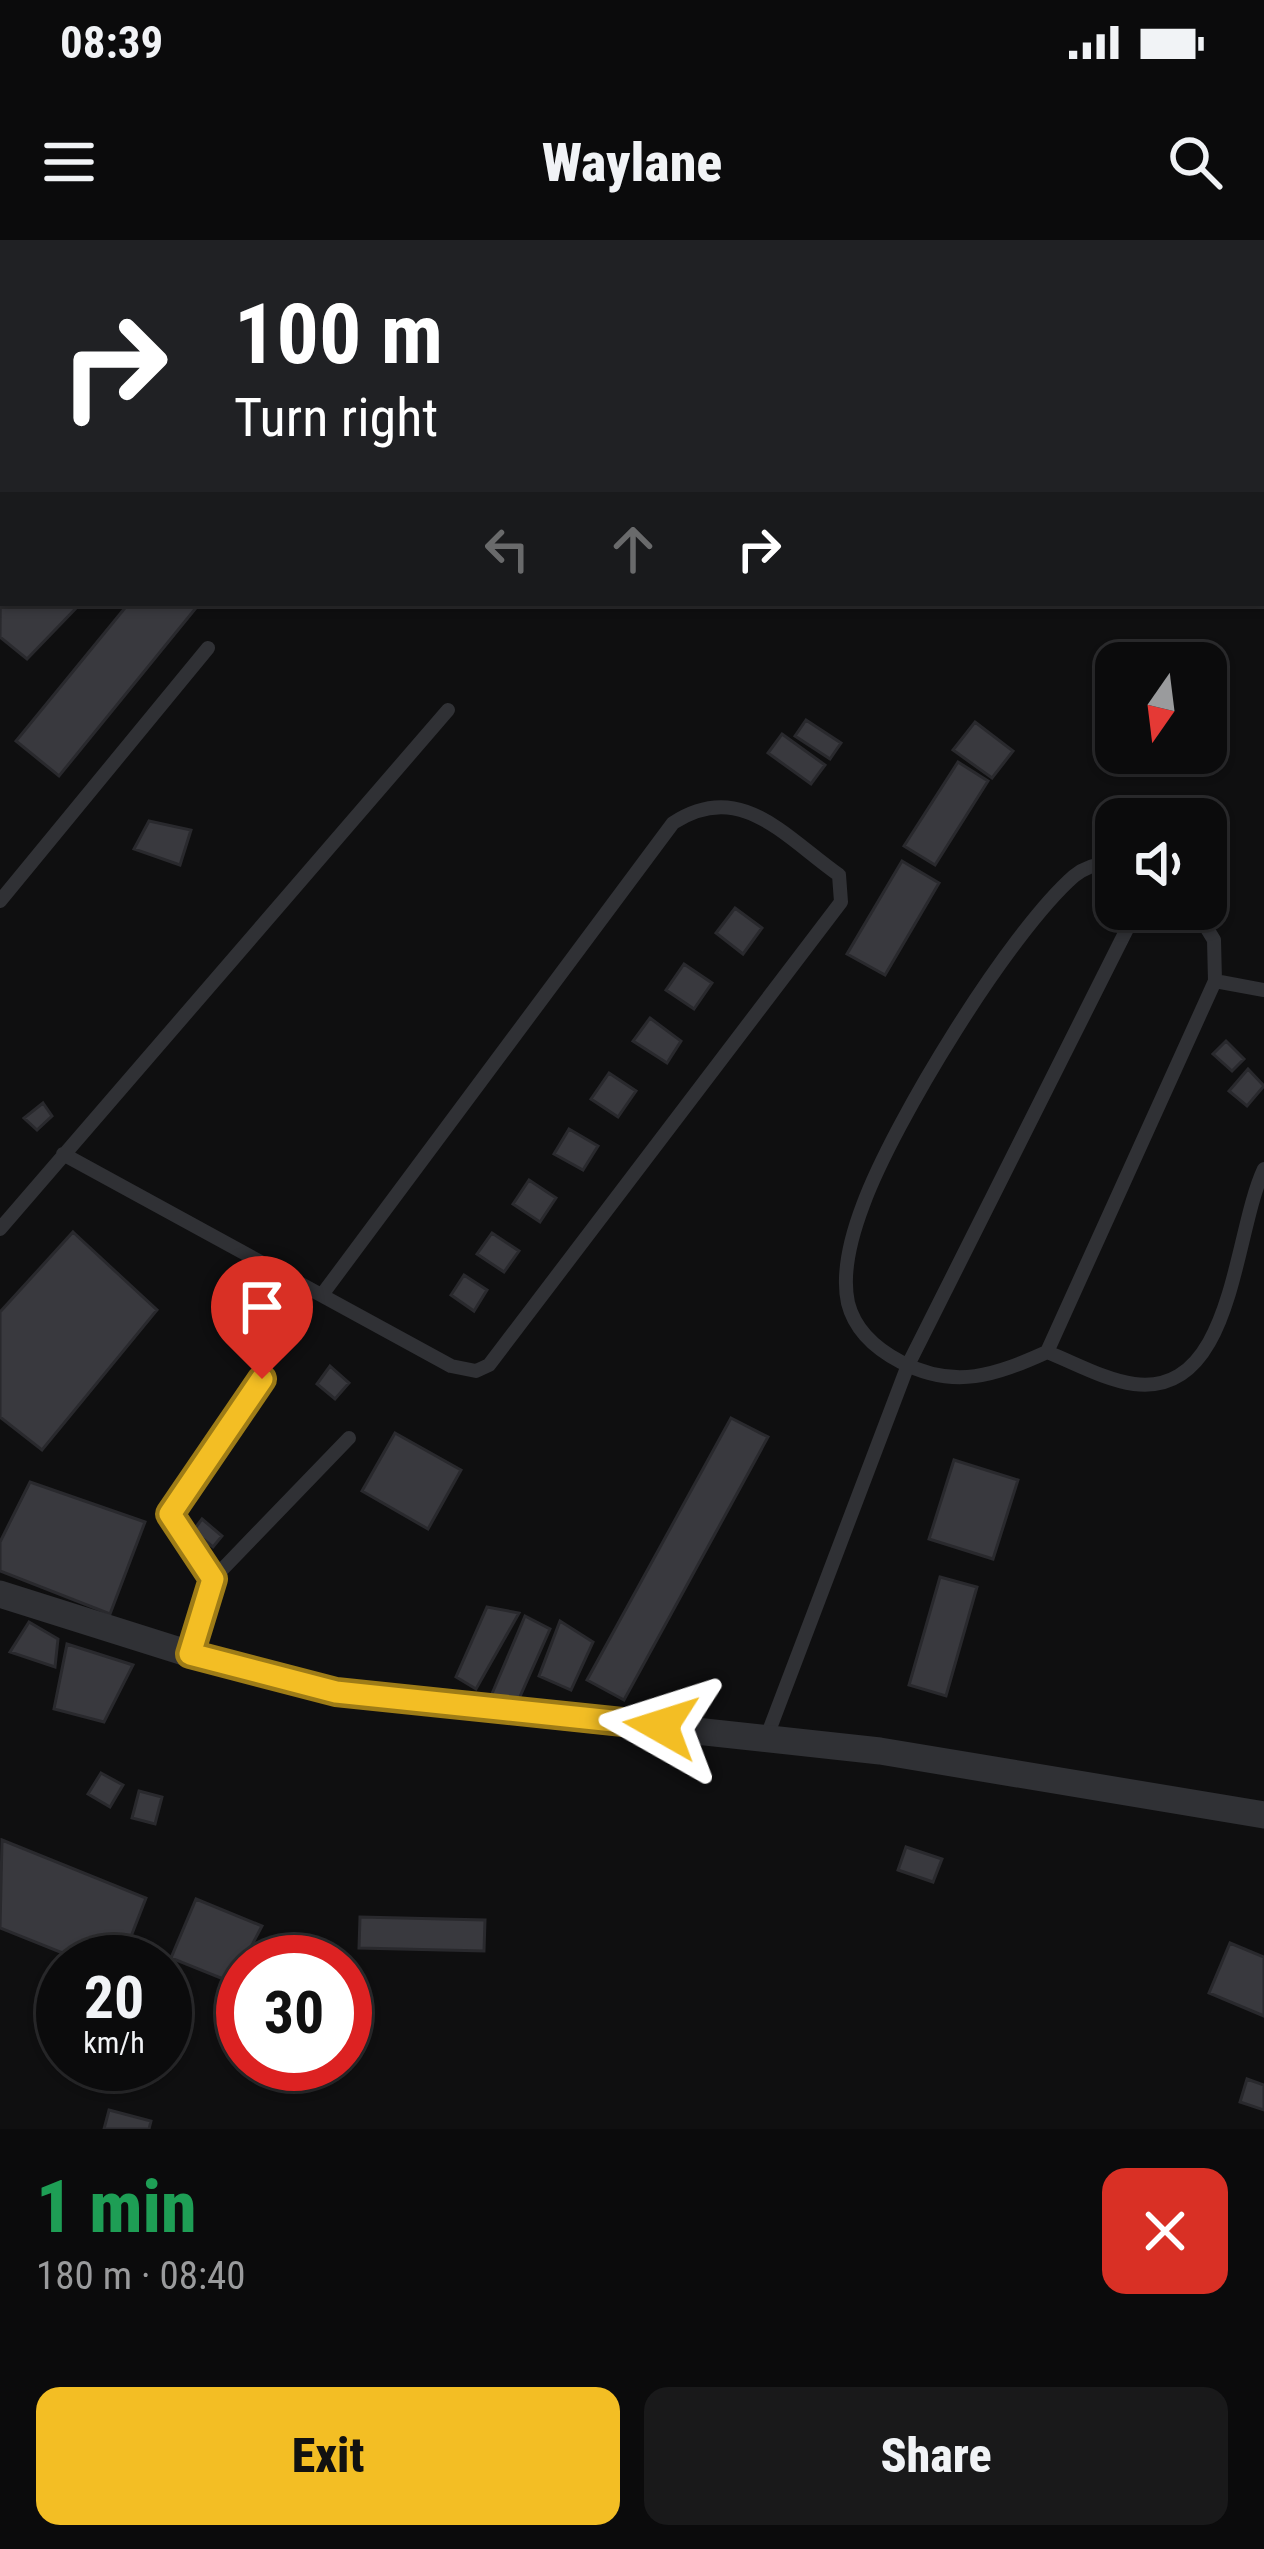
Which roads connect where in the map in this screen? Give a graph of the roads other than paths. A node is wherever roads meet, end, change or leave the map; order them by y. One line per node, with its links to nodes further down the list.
1 (208, 649): 4 (lane)
2 (448, 710): 9 (lane)
3 (1095, 865): 14 (lane)
4 (0, 901)
5 (1126, 930): 14 (lane)
6 (1208, 930): 7 (lane)
7 (1215, 981): 8 (lane); 13 (lane)
8 (1264, 991)
9 (63, 1154): 11 (lane); 12 (lane)
10 (1264, 1169): 13 (lane)
11 (0, 1229)
12 (323, 1292): 12 (lane)
13 (1048, 1352): 14 (lane)
14 (908, 1365): 20 (lane)
15 (262, 1379): 17 (lane)
16 (349, 1438): 17 (lane)
17 (213, 1579): 19 (lane)
18 (0, 1594): 19 (street)
19 (190, 1654): 20 (street)
20 (767, 1736): 21 (street)
21 (1264, 1815)

